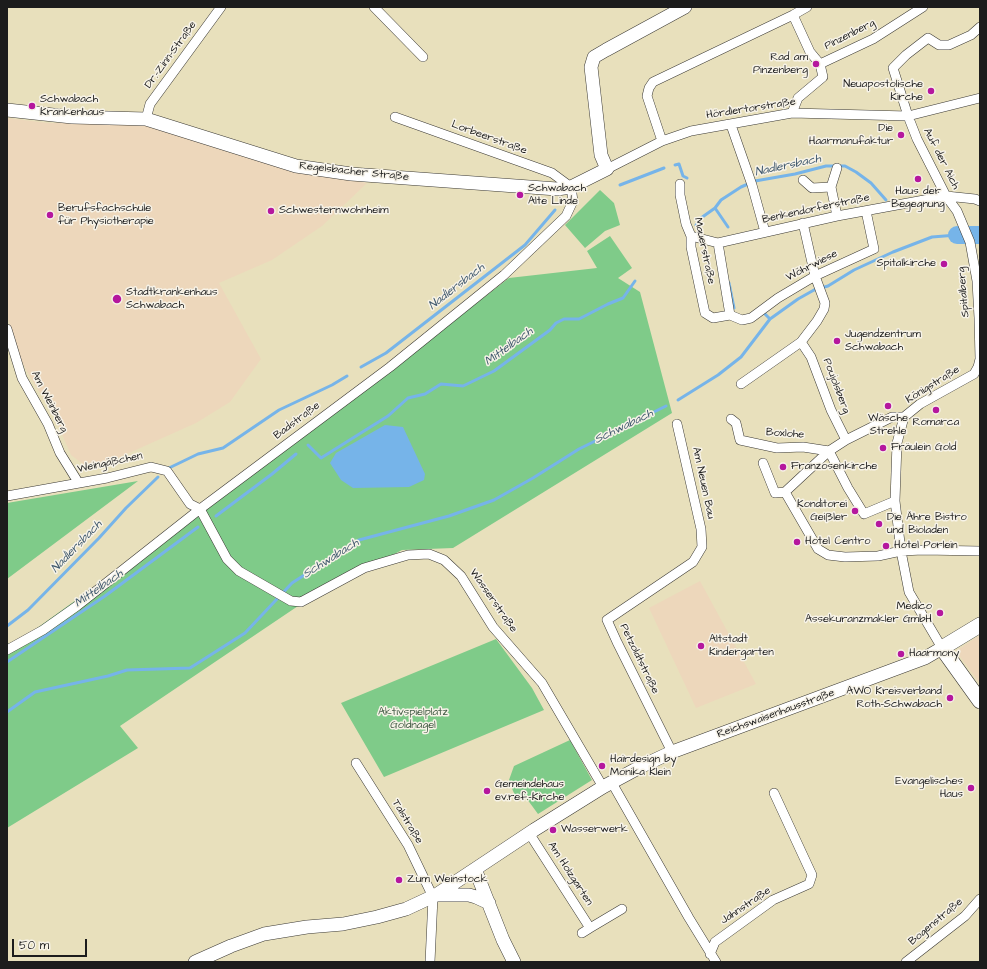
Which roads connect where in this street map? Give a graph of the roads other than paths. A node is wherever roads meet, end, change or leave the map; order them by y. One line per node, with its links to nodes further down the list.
1 (220, 7): 15 (street, Dr.-Zinn-Straße)
2 (374, 7): 8 (street)
3 (685, 7): 19 (main road)
4 (807, 7): 6 (street)
5 (923, 7): 9 (street, Pinzenberg)
6 (793, 15): 9 (street); 17 (street)
7 (980, 27): 13 (street, Auf der Aich)
8 (423, 57)
9 (820, 64): 12 (street, Pinzenberg)
10 (980, 98): 13 (street, Hördlertorstraße)
11 (7, 110): 15 (main road, Regelsbacher Straße)
12 (792, 113): 13 (street, Hördlertorstraße); 16 (street, Hördlertorstraße)
13 (908, 116): 24 (street, Auf der Aich)
14 (395, 117): 22 (street, Lorbeerstraße)
15 (146, 119): 22 (main road, Regelsbacher Straße)
16 (731, 124): 17 (street, Hördlertorstraße); 30 (street)
17 (662, 141): 19 (street, Hördlertorstraße)
18 (837, 168): 23 (street)
19 (607, 169): 22 (main road, Regelsbacher Straße)
20 (804, 180): 23 (street)
21 (680, 184): 31 (street, Mauerstraße)
22 (572, 187): 50 (street, Badstraße)
23 (831, 187): 28 (street)
24 (946, 196): 25 (street, Benkendorferstraße); 26 (street, Benkendorferstraße); 27 (street, Auf der Aich)
25 (980, 201)
26 (866, 211): 28 (street, Benkendorferstraße); 33 (street, Wöhrwiese)
27 (957, 211): 38 (street, Spitalberg)
28 (836, 216): 29 (street, Benkendorferstraße)
29 (803, 223): 30 (street, Benkendorferstraße); 33 (street)
30 (765, 232): 32 (street, Benkendorferstraße)
31 (691, 236): 32 (street, Benkendorferstraße); 35 (street, Mauerstraße)
32 (718, 243): 34 (street)
33 (816, 278): 34 (street, Wöhrwiese); 37 (street)
34 (730, 315): 35 (street, Wöhrwiese)
35 (712, 318)
36 (7, 329): 46 (street, Am Weinberg)
37 (801, 342): 39 (street); 43 (street, Poujolsberg)
38 (974, 374): 40 (street, Königstraße)
39 (741, 384)
40 (904, 417): 43 (street); 49 (street)
41 (731, 419): 44 (street, Boxlohe)
42 (677, 424): 51 (street, Am Neuen Bau)
43 (846, 440): 44 (street)
44 (829, 451): 47 (street); 49 (street)
45 (763, 463): 47 (street)
46 (78, 482): 48 (street, Weingäßchen); 50 (street, Weingäßchen)
47 (785, 492): 52 (street)
48 (7, 496)
49 (895, 501): 52 (street)
50 (200, 509): 56 (street, Badstraße); 60 (street, Wasserstraße)
51 (702, 547): 58 (street, Petzoldtstraße)
52 (901, 551): 53 (street); 55 (street)
53 (980, 551)
54 (980, 625): 55 (main road)
55 (942, 648): 57 (main road); 58 (main road, Reichswaisenhausstraße)
56 (7, 650)
57 (980, 701)
58 (672, 752): 60 (main road, Reichswaisenhausstraße)
59 (356, 763): 64 (street, Talstraße)
60 (607, 785): 62 (main road, Reichswaisenhausstraße); 70 (street)
61 (774, 793): 70 (street, Jahnstraße)
62 (529, 833): 63 (main road, Reichswaisenhausstraße); 68 (street, Am Holzgarten)
63 (475, 869): 64 (main road, Reichswaisenhausstraße); 66 (main road)
64 (434, 896): 66 (main road); 71 (main road); 72 (street)
65 (980, 899): 75 (street, Bogenstraße)
66 (489, 903): 73 (main road)
67 (622, 909): 68 (street)
68 (590, 928): 69 (street)
69 (582, 933)
70 (710, 954): 74 (street)
71 (198, 961)
72 (430, 962)
73 (514, 962)
74 (716, 962)
75 (906, 962)

